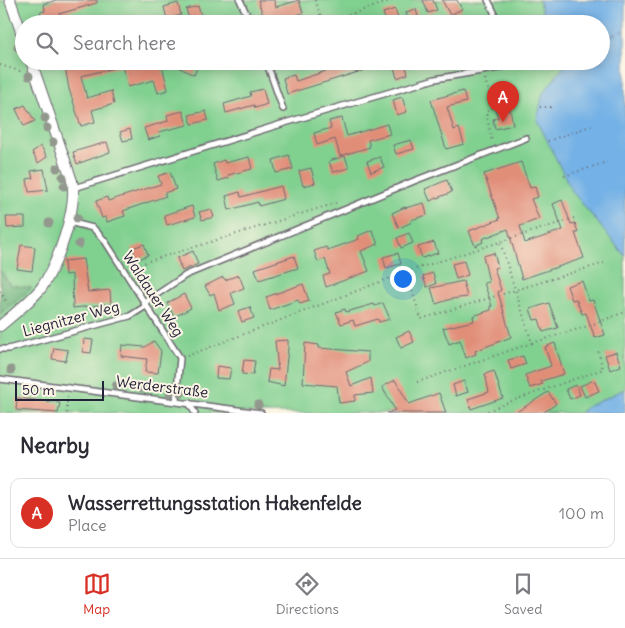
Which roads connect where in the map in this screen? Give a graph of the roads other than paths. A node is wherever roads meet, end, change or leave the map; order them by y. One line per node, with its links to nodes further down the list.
1 (10, 0): 4 (street)
2 (240, 0): 5 (lane)
3 (488, 0): 6 (lane)
4 (15, 15)
5 (247, 15)
6 (494, 15)
7 (34, 70): 12 (street)
8 (269, 70): 10 (lane)
9 (482, 70): 12 (lane)
10 (283, 108)
11 (526, 138): 14 (lane, Liegnitzer Weg)
12 (74, 188): 13 (street)
13 (70, 222): 14 (lane, Waldauer Weg); 15 (street)
14 (145, 305): 16 (lane, Liegnitzer Weg); 18 (lane, Waldauer Weg)
15 (0, 326)
16 (0, 349)
17 (0, 379): 18 (lane, Werderstraße)
18 (176, 401): 19 (lane, Werderstraße)
19 (188, 403): 20 (lane); 21 (lane, Werderstraße)
20 (195, 413)
21 (261, 413)

